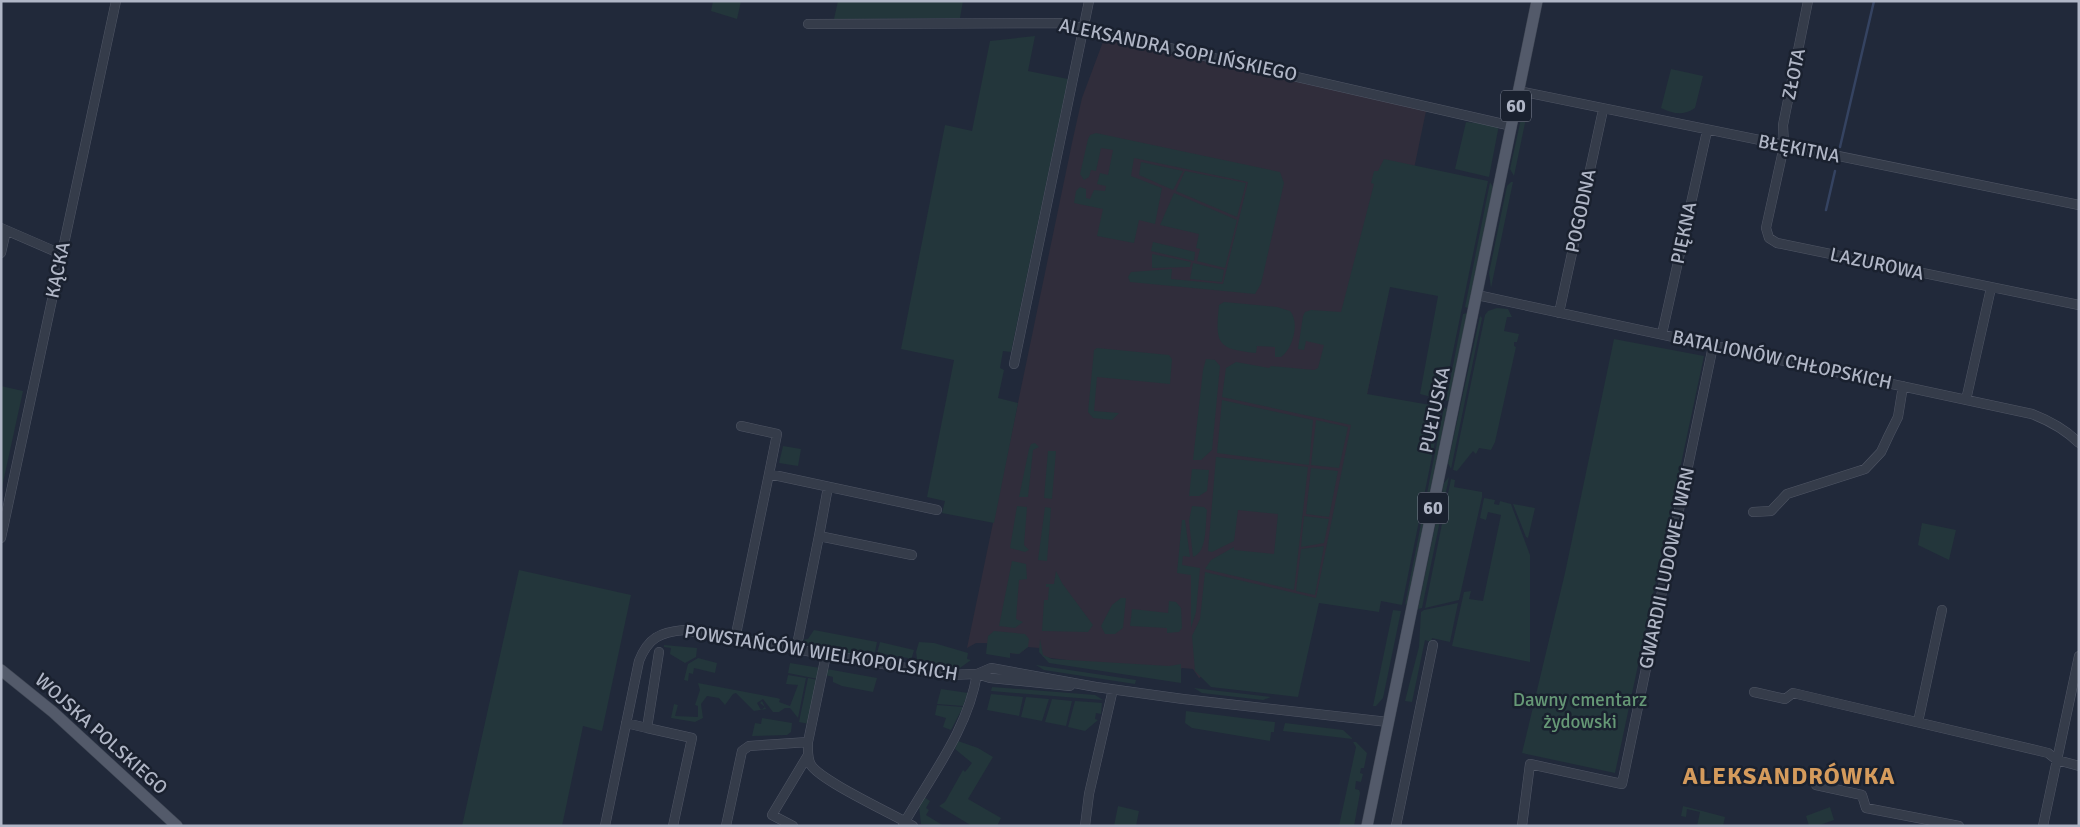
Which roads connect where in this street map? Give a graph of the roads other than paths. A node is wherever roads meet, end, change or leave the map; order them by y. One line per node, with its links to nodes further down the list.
1 (116, 1): 15 (street, KĄCKA)
2 (1090, 1): 6 (street)
3 (1537, 1): 7 (main road, PUŁTUSKA / 60)
4 (1808, 1): 11 (street, ZŁOTA)
5 (808, 24): 6 (street, ALEKSANDRA SOPLIŃSKIEGO)
6 (1084, 27): 9 (street, ALEKSANDRA SOPLIŃSKIEGO); 22 (street)
7 (1519, 92): 8 (street, BŁĘKITNA); 9 (main road, PUŁTUSKA / 60)
8 (1603, 110): 10 (street, BŁĘKITNA); 19 (street, POGODNA)
9 (1512, 126): 17 (main road, PUŁTUSKA / 60)
10 (1706, 131): 11 (street, BŁĘKITNA); 20 (street, PIĘKNA)
11 (1784, 146): 12 (street, BŁĘKITNA); 16 (street, LAZUROWA)
12 (2079, 205)
13 (4, 229): 14 (street); 15 (street)
14 (1, 253)
15 (61, 254): 30 (street, KĄCKA)
16 (1991, 288): 18 (street, LAZUROWA); 24 (street)
17 (1477, 295): 19 (street, BATALIONÓW CHŁOPSKICH); 47 (main road, PUŁTUSKA / 60)
18 (2079, 305)
19 (1559, 313): 20 (street, BATALIONÓW CHŁOPSKICH)
20 (1662, 334): 21 (street, BATALIONÓW CHŁOPSKICH)
21 (1713, 346): 23 (street, BATALIONÓW CHŁOPSKICH); 65 (street, GWARDII LUDOWEJ WRN)
22 (1014, 364)
23 (1903, 386): 24 (street, BATALIONÓW CHŁOPSKICH); 32 (street)
24 (1966, 400): 26 (street, BATALIONÓW CHŁOPSKICH)
25 (741, 426): 27 (street)
26 (2079, 443)
27 (769, 474): 28 (street); 37 (street)
28 (828, 487): 31 (street); 33 (street)
29 (1, 494): 30 (street)
30 (9, 501): 34 (street, KĄCKA)
31 (937, 510)
32 (1754, 512)
33 (819, 536): 35 (street); 39 (street)
34 (1, 538)
35 (912, 555)
36 (1942, 610): 48 (street)
37 (735, 639): 39 (street, POWSTAŃCÓW WIELKOPOLSKICH); 49 (street, POWSTAŃCÓW WIELKOPOLSKICH)
38 (1433, 645): 64 (street)
39 (796, 650): 41 (street, POWSTAŃCÓW WIELKOPOLSKICH)
40 (659, 652): 50 (street)
41 (826, 654): 44 (street, POWSTAŃCÓW WIELKOPOLSKICH); 51 (street)
42 (2079, 656): 53 (street)
43 (1, 670): 57 (main road, WOJSKA POLSKIEGO)
44 (977, 674): 45 (street, POWSTAŃCÓW WIELKOPOLSKICH); 56 (street)
45 (1113, 689): 47 (street, POWSTAŃCÓW WIELKOPOLSKICH); 62 (street)
46 (1754, 692): 48 (street)
47 (1388, 722): 63 (main road, PUŁTUSKA / 60)
48 (1918, 722): 53 (street)
49 (626, 723): 50 (street); 58 (street, POWSTAŃCÓW WIELKOPOLSKICH)
50 (647, 728): 59 (street)
51 (808, 742): 52 (street); 60 (street)
52 (808, 755): 56 (street); 61 (street)
53 (2056, 760): 54 (street); 67 (street)
54 (2079, 766)
55 (1816, 785): 66 (street)
56 (907, 824)
57 (177, 826)
58 (606, 826)
59 (673, 826)
60 (726, 826)
61 (792, 826)
62 (1085, 826)
63 (1367, 826)
64 (1396, 826)
65 (1522, 826)
66 (1959, 826)
67 (2043, 826)

